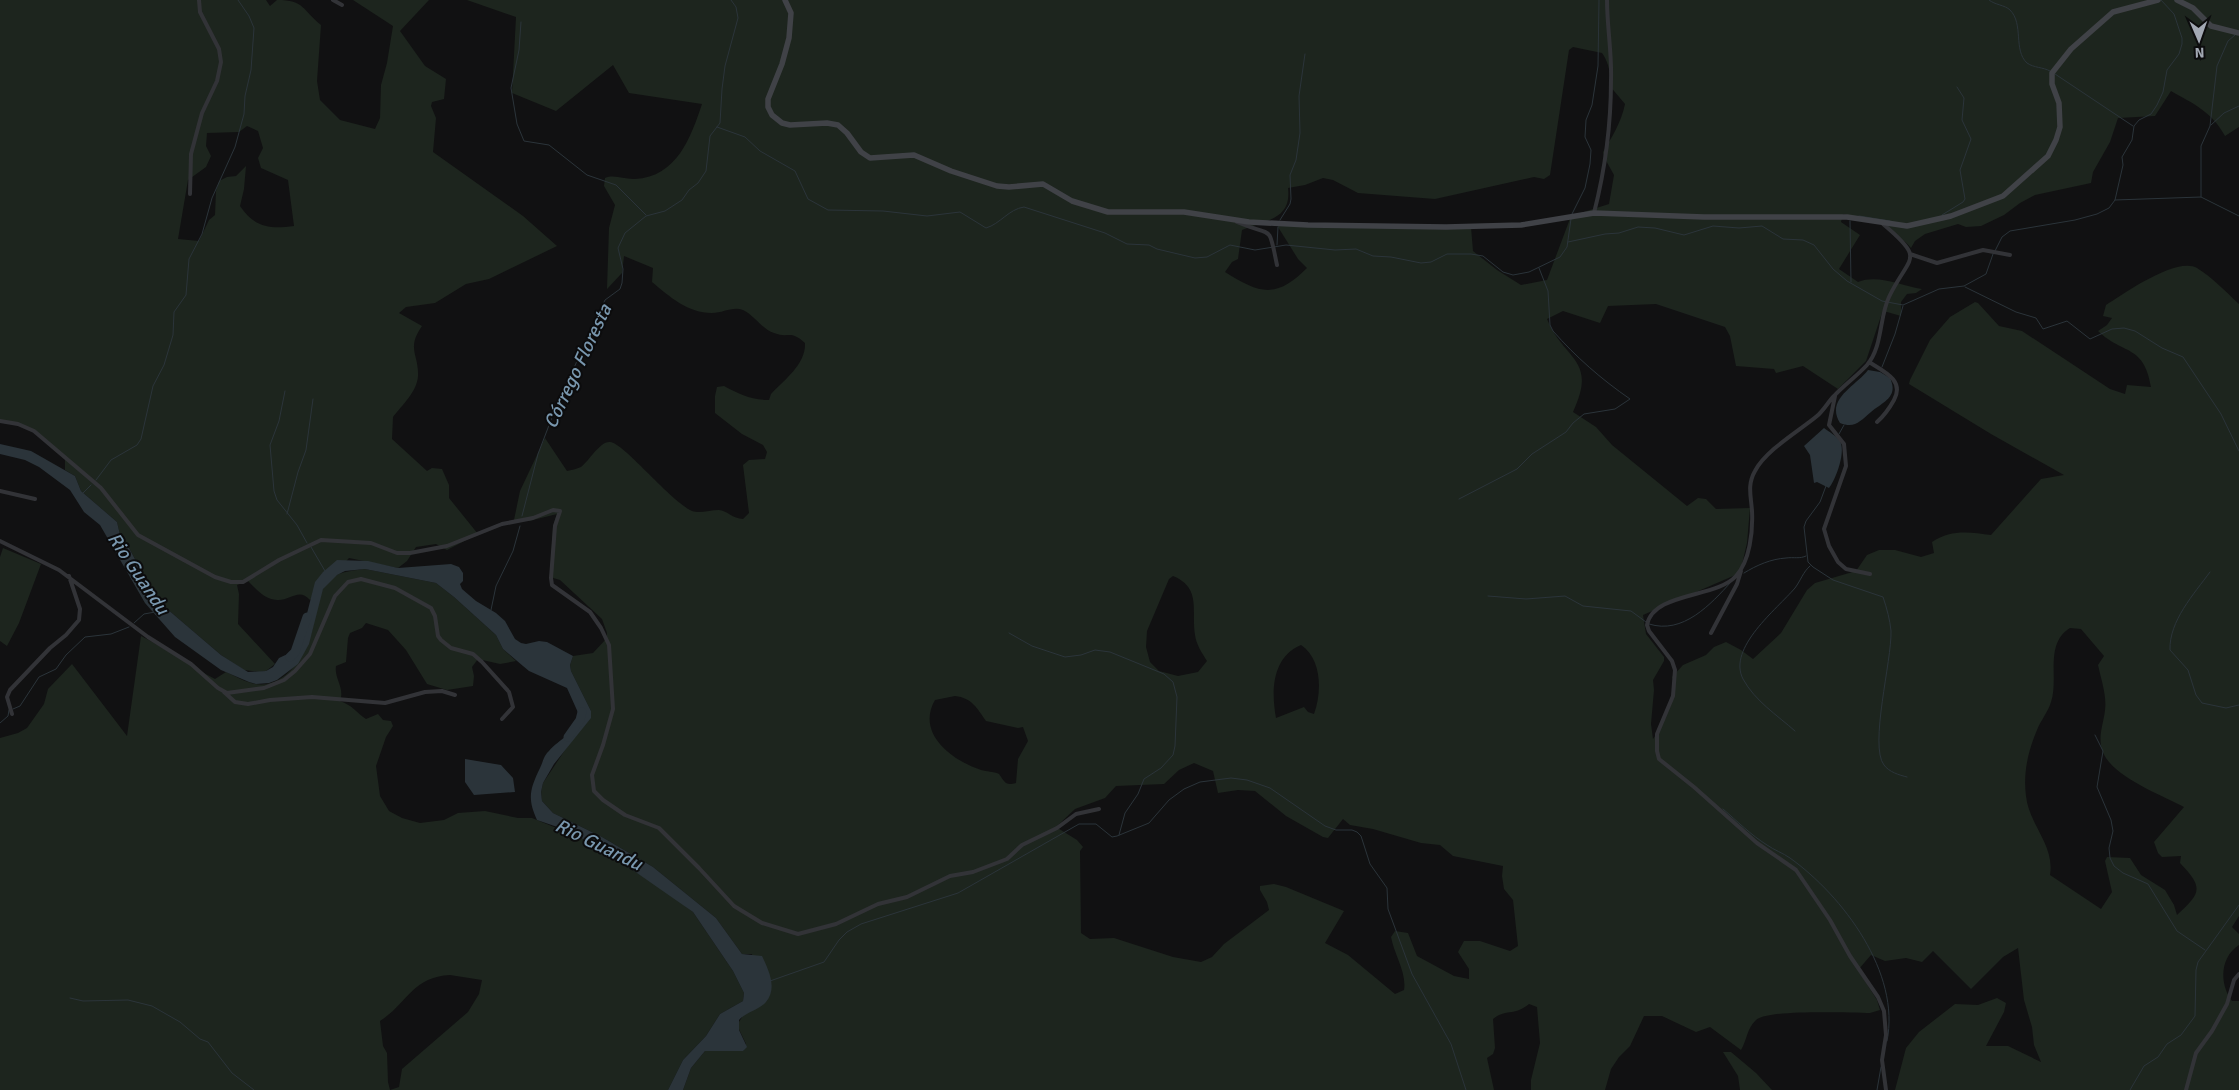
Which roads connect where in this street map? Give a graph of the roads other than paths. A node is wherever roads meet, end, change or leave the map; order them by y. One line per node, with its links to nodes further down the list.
1 (199, 0): 9 (street)
2 (334, 0): 7 (street)
3 (785, 0): 11 (main road)
4 (1607, 0): 10 (street)
5 (2158, 0): 12 (main road)
6 (2177, 0): 8 (main road)
7 (342, 5)
8 (2239, 33)
9 (190, 194)
10 (1594, 213): 11 (main road); 12 (main road)
11 (1232, 220): 15 (street)
12 (1879, 221): 13 (street)
13 (1910, 254): 14 (street); 16 (street)
14 (2010, 256)
15 (1277, 265)
16 (1869, 362): 17 (street); 19 (street)
17 (1835, 394): 23 (street); 24 (street)
18 (0, 421): 31 (street)
19 (1877, 422)
20 (0, 492): 21 (street)
21 (35, 499)
22 (0, 541): 25 (street)
23 (1743, 564): 26 (street); 33 (street)
24 (1870, 574)
25 (69, 576): 27 (street); 29 (street)
26 (1712, 633)
27 (224, 692): 28 (street); 30 (street)
28 (454, 695)
29 (12, 714)
30 (502, 719)
31 (1099, 809)
32 (2239, 974): 34 (street)
33 (1886, 1090)
34 (2186, 1090)

